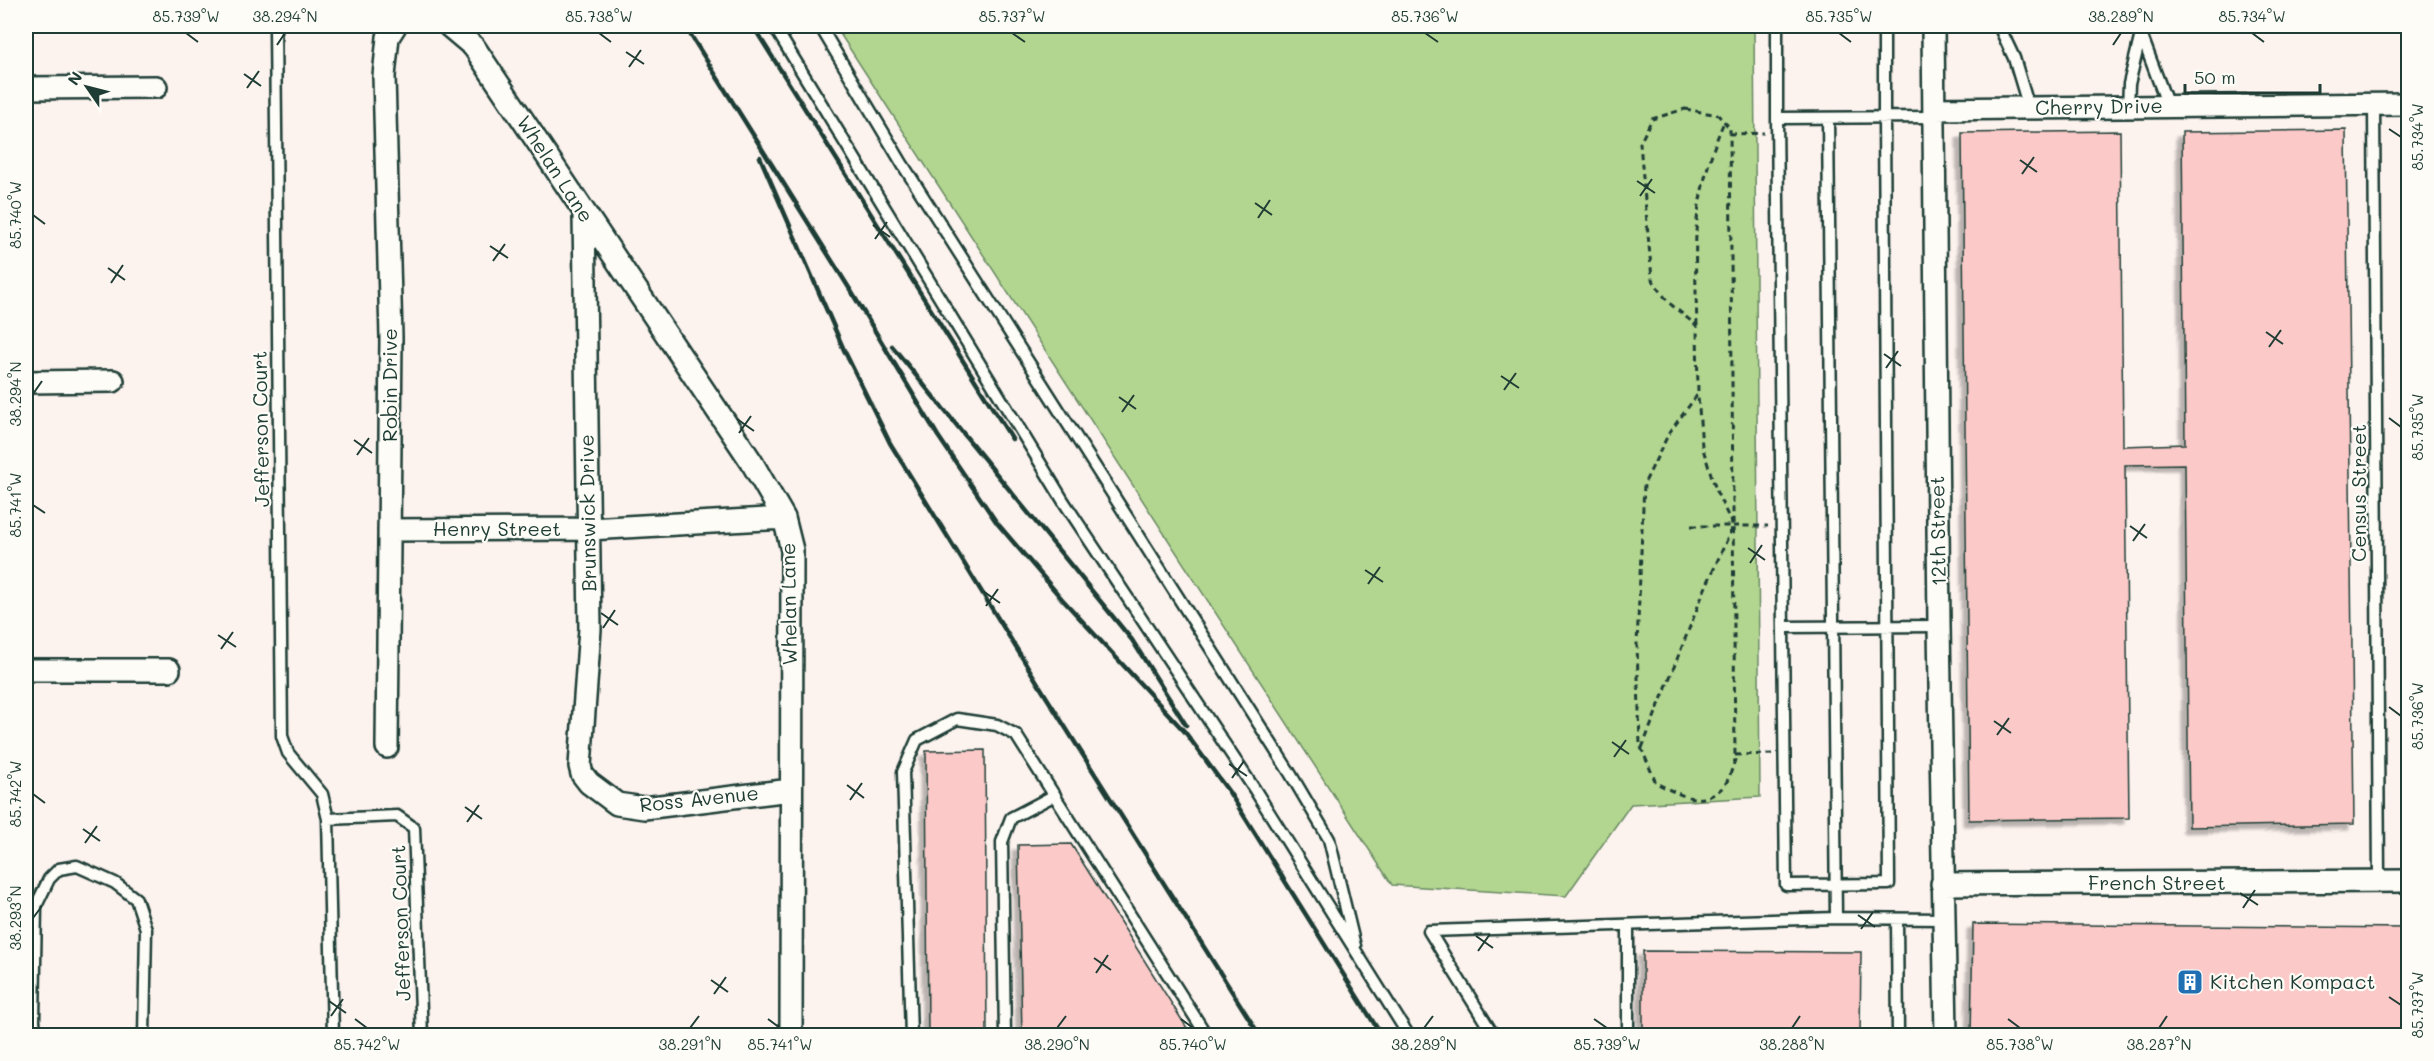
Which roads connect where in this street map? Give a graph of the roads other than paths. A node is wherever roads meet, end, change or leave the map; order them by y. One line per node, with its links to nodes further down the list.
1 (275, 26): 38 (lane, Jefferson Court)
2 (395, 26): 27 (street, Robin Drive)
3 (449, 26): 22 (street, Whelan Lane)
4 (774, 26): 47 (lane)
5 (820, 26): 47 (lane)
6 (1777, 26): 20 (lane)
7 (1884, 26): 19 (lane)
8 (1933, 26): 18 (street, 12th Street)
9 (2000, 26): 17 (lane)
10 (2139, 30): 15 (lane); 16 (lane)
11 (156, 87): 12 (street)
12 (26, 88)
13 (2374, 104): 14 (street, Cherry Drive); 15 (street, Cherry Drive); 40 (lane, Census Street)
14 (2409, 104)
15 (2168, 106): 16 (street, Cherry Drive)
16 (2128, 107): 17 (street, Cherry Drive)
17 (2029, 108): 18 (street, Cherry Drive)
18 (1934, 113): 19 (lane); 30 (street, 12th Street)
19 (1884, 117): 21 (lane); 28 (lane)
20 (1777, 118): 21 (lane); 31 (lane)
21 (1828, 118): 29 (lane)
22 (584, 215): 25 (street, Whelan Lane); 26 (street, Brunswick Drive)
23 (113, 381): 24 (street)
24 (26, 382)
25 (784, 518): 26 (street, Henry Street); 35 (street, Whelan Lane)
26 (589, 529): 27 (street, Henry Street); 37 (street, Brunswick Drive)
27 (389, 530): 34 (street, Robin Drive)
28 (1887, 625): 29 (lane); 30 (lane); 42 (lane)
29 (1834, 626): 31 (lane); 42 (lane)
30 (1939, 626): 41 (street, 12th Street)
31 (1783, 627): 42 (lane)
32 (26, 670): 33 (street)
33 (169, 670)
34 (387, 747)
35 (791, 790): 37 (street, Ross Avenue); 52 (street, Whelan Lane)
36 (1055, 795): 53 (lane); 54 (lane); 55 (lane)
37 (609, 799)
38 (328, 819): 50 (lane, Jefferson Court); 51 (lane, Jefferson Court)
39 (2409, 881): 40 (street, French Street)
40 (2379, 882): 41 (street, French Street)
41 (1942, 884): 45 (street, 12th Street)
42 (1836, 885): 43 (lane)
43 (1836, 918): 44 (lane); 46 (lane)
44 (1897, 919): 45 (lane); 59 (lane)
45 (1943, 919): 60 (street, 12th Street)
46 (1628, 925): 57 (lane); 58 (lane)
47 (1358, 958): 56 (lane)
48 (36, 1035): 49 (lane)
49 (144, 1035)
50 (333, 1035)
51 (422, 1035)
52 (791, 1035)
53 (911, 1035)
54 (1005, 1035)
55 (1207, 1035)
56 (1408, 1035)
57 (1494, 1035)
58 (1628, 1035)
59 (1898, 1035)
60 (1946, 1035)

